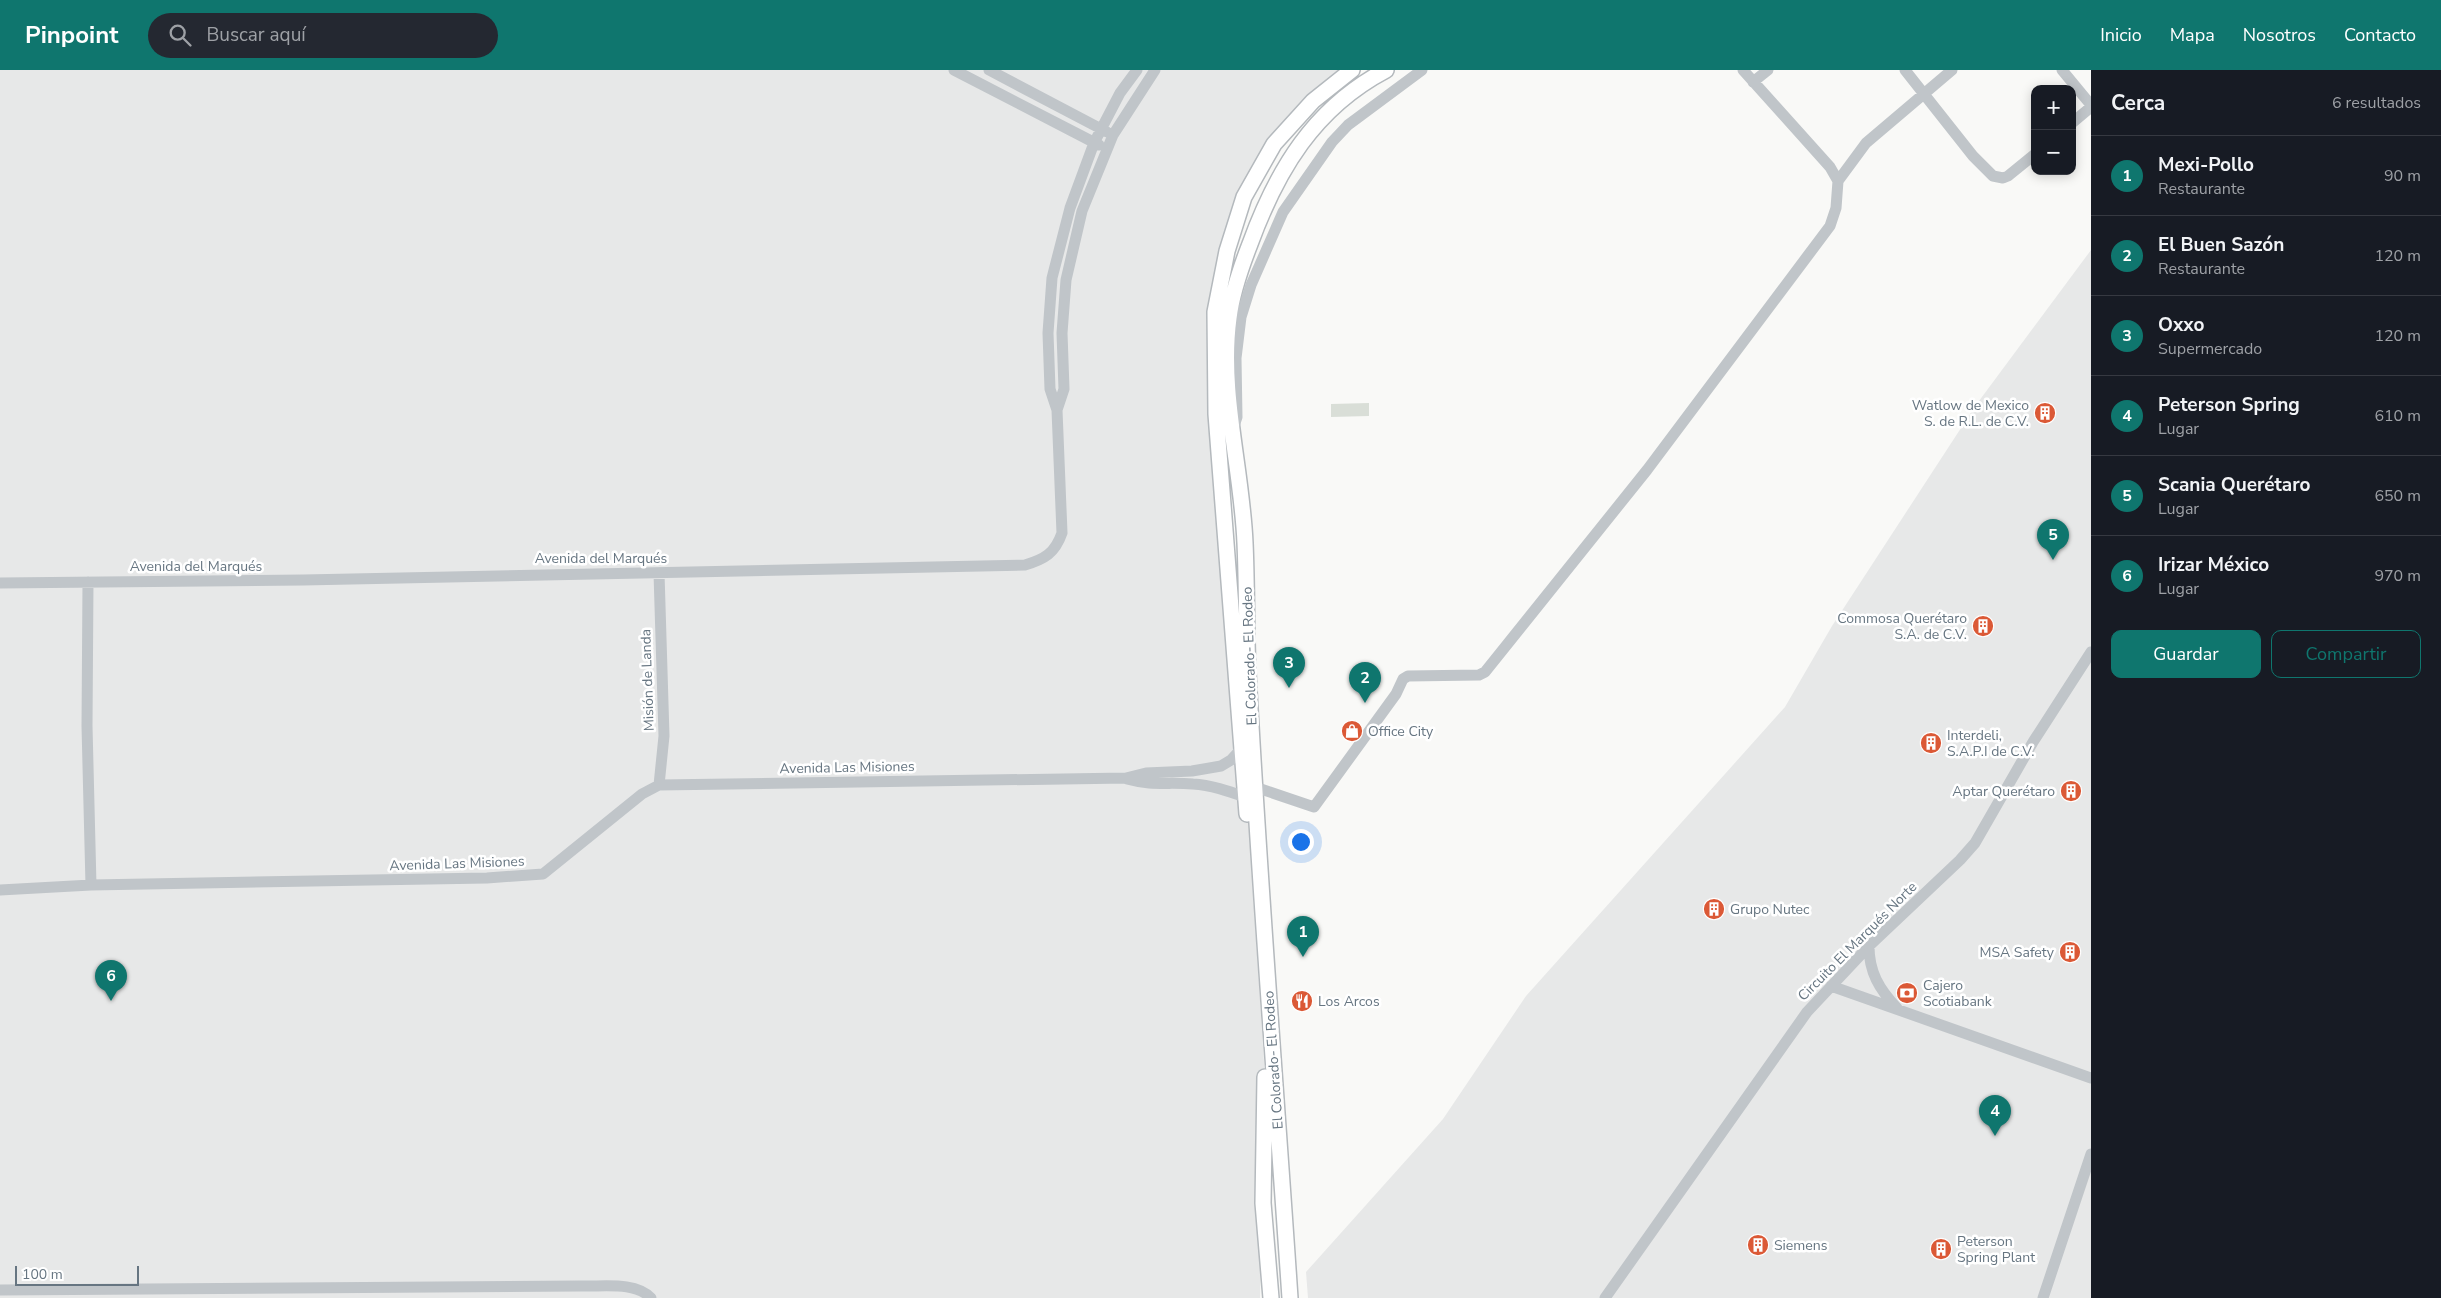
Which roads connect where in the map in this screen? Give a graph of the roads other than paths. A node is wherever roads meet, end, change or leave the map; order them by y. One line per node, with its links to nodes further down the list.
1 (954, 70): 19 (street)
2 (989, 70): 17 (street)
3 (1137, 70): 17 (street, Avenida del Marqués)
4 (1155, 70): 18 (street, Avenida del Marqués)
5 (1352, 70): 31 (main road, El Colorado- El Rodeo)
6 (1386, 70): 26 (main road, El Colorado- El Rodeo)
7 (1422, 70): 26 (street)
8 (1743, 70): 13 (street)
9 (1768, 70): 13 (street)
10 (1905, 70): 14 (street)
11 (1952, 70): 14 (street)
12 (2062, 70): 15 (street)
13 (1753, 82): 22 (street)
14 (1924, 92): 21 (street); 22 (street)
15 (2091, 106): 16 (street)
16 (2076, 119)
17 (1101, 129): 18 (street); 19 (street, Avenida del Marqués)
18 (1113, 135): 20 (street, Avenida del Marqués)
19 (1094, 143): 20 (street); 23 (street, Avenida del Marqués)
20 (1106, 149): 24 (street, Avenida del Marqués)
21 (2031, 157)
22 (1838, 181): 34 (street, Avenida Las Misiones)
23 (1064, 235): 24 (street); 25 (street, Avenida del Marqués)
24 (1076, 238): 25 (street, Avenida del Marqués)
25 (1057, 410): 27 (street, Avenida del Marqués)
26 (1233, 430): 34 (main road, El Colorado- El Rodeo)
27 (660, 573): 28 (street, Avenida del Marqués); 33 (street, Misión de Landa)
28 (88, 582): 29 (street, Avenida del Marqués); 35 (street)
29 (0, 583)
30 (2091, 652): 37 (street, Circuito El Marqués Norte)
31 (1242, 748): 32 (street, Avenida Las Misiones); 34 (main road, El Colorado- El Rodeo)
32 (1126, 778): 33 (street, Avenida Las Misiones); 34 (street, Avenida Las Misiones)
33 (659, 785): 35 (street, Avenida Las Misiones)
34 (1250, 792): 40 (main road, El Colorado- El Rodeo); 43 (main road, El Colorado- El Rodeo)
35 (91, 885): 36 (street, Avenida Las Misiones)
36 (0, 890)
37 (1869, 946): 38 (street, Circuito El Marqués Norte); 39 (street)
38 (1830, 986): 39 (street); 53 (street, Circuito El Marqués Norte)
39 (1900, 1011): 41 (street)
40 (1265, 1076): 49 (main road); 50 (main road, El Colorado- El Rodeo)
41 (2091, 1078)
42 (2091, 1154): 54 (street)
43 (1288, 1264): 51 (main road, El Colorado- El Rodeo); 52 (main road)
44 (0, 1290): 46 (street)
45 (237, 1293): 46 (street); 47 (street)
46 (207, 1294)
47 (262, 1294): 48 (street)
48 (651, 1298)
49 (1271, 1298)
50 (1283, 1298)
51 (1290, 1298)
52 (1300, 1298)
53 (1605, 1298)
54 (2043, 1298)

